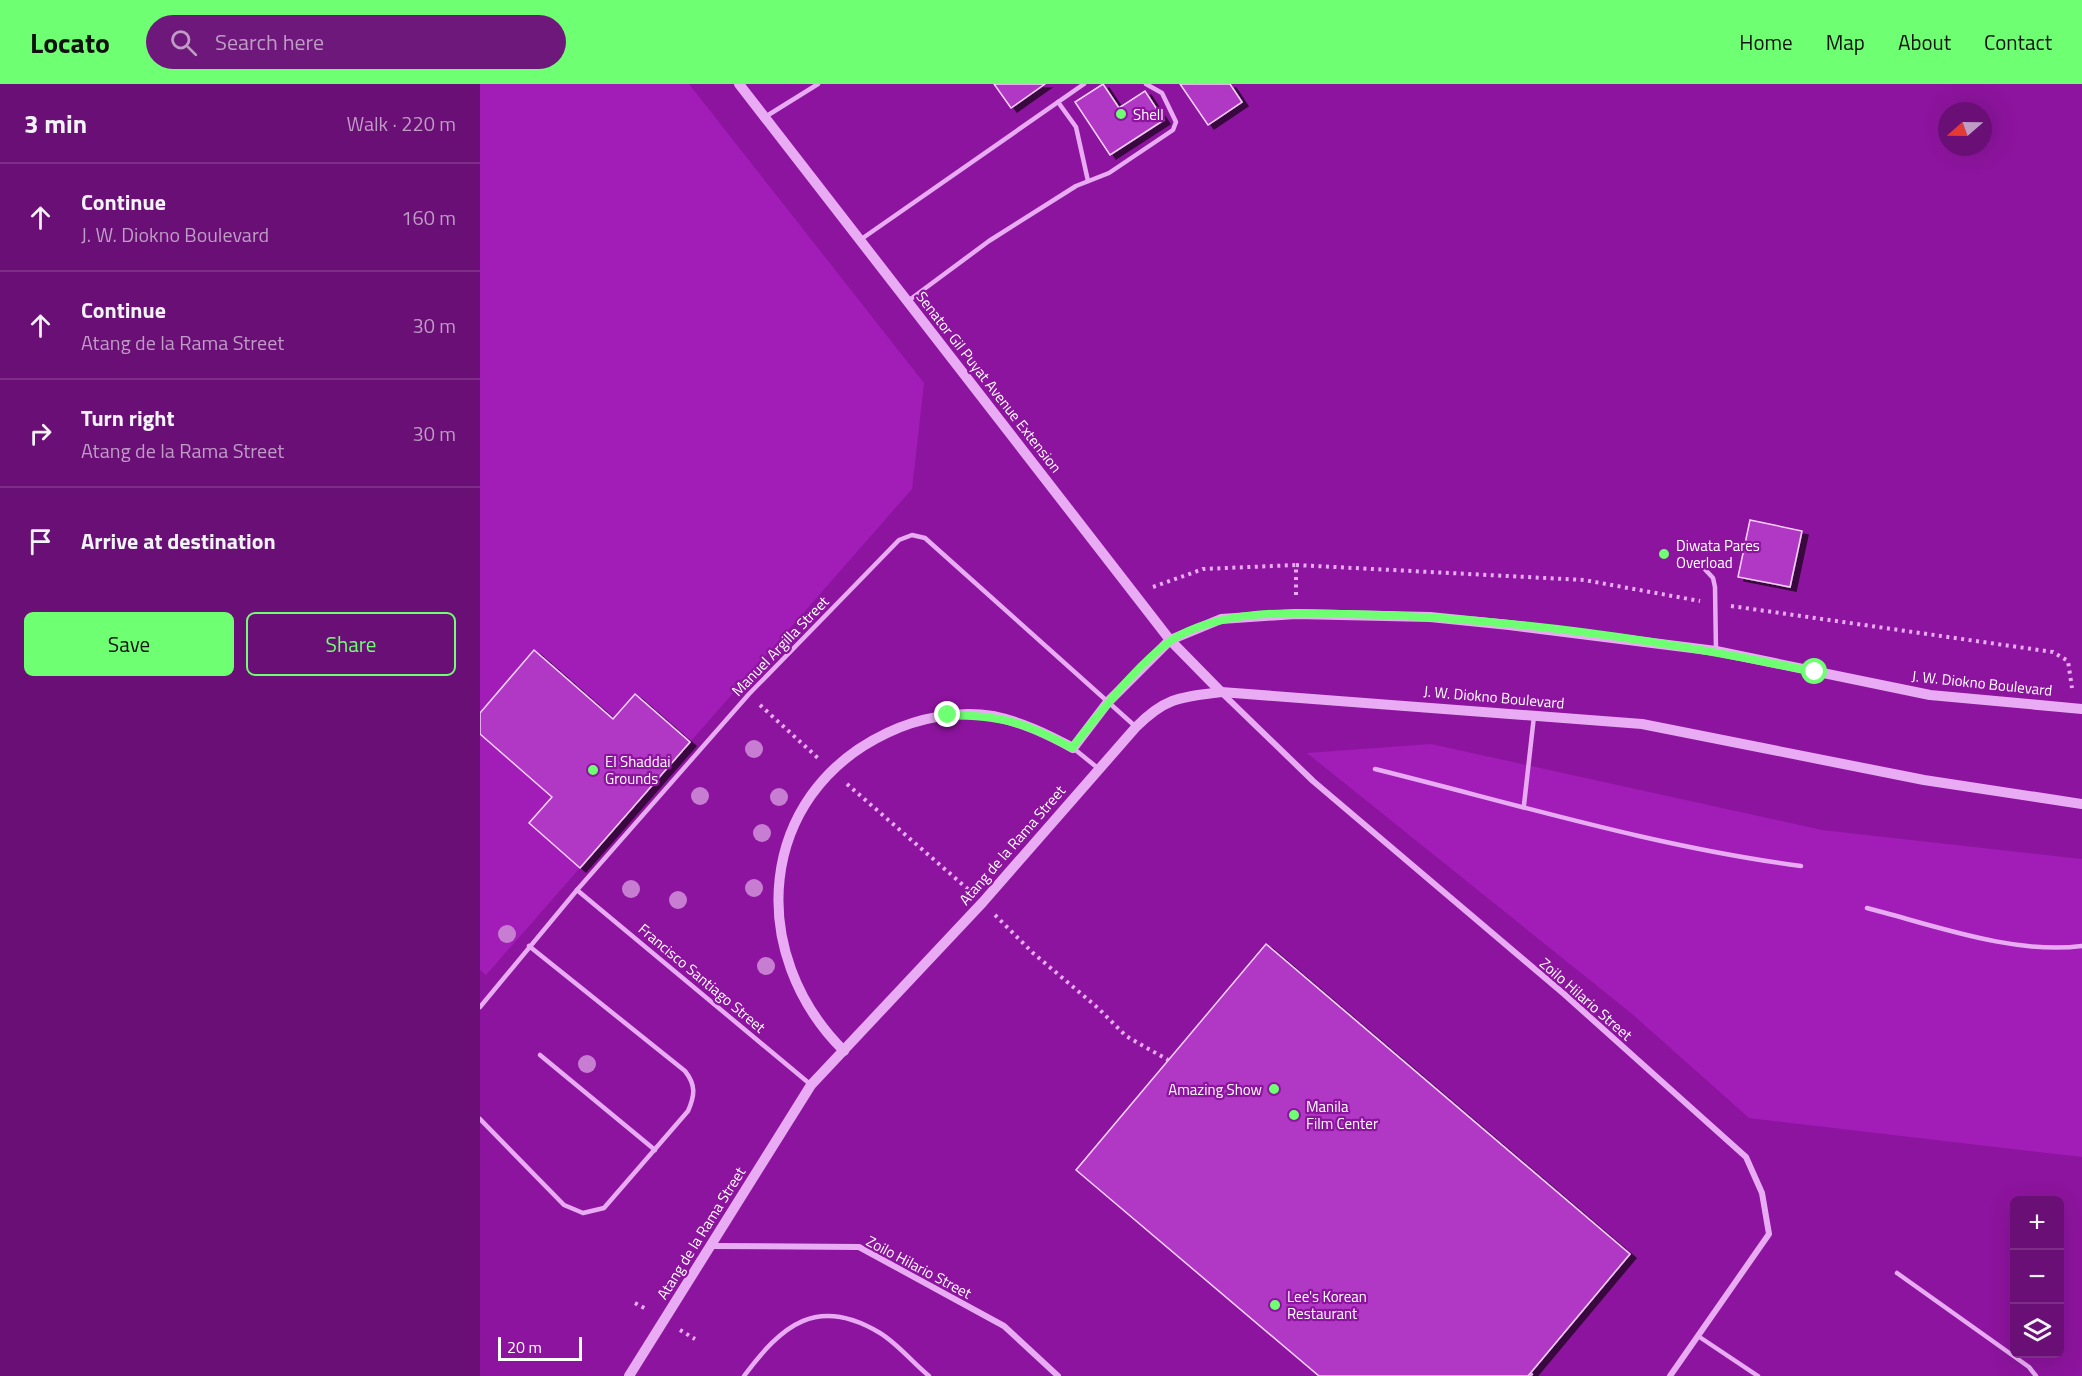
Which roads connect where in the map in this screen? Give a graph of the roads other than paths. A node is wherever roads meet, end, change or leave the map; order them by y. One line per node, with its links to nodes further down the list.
1 (740, 84): 6 (street, Senator Gil Puyat Avenue Extension)
2 (818, 84): 6 (lane)
3 (1084, 84): 5 (lane)
4 (1146, 84): 7 (lane)
5 (1058, 102): 7 (lane); 8 (lane)
6 (765, 117): 8 (street, Senator Gil Puyat Avenue Extension)
7 (1088, 182): 9 (lane)
8 (860, 240): 9 (street, Senator Gil Puyat Avenue Extension)
9 (908, 301): 11 (street, Senator Gil Puyat Avenue Extension)
10 (1701, 565): 12 (lane)
11 (1170, 640): 12 (street, J. W. Diokno Boulevard); 13 (street, Senator Gil Puyat Avenue Extension); 14 (street)
12 (1716, 651): 15 (street, J. W. Diokno Boulevard)
13 (1221, 692): 16 (street, J. W. Diokno Boulevard); 17 (street, Atang de la Rama Street); 36 (street, Zoilo Hilario Street)
14 (1108, 702): 17 (lane, Manuel Argilla Street); 18 (street); 24 (lane, Manuel Argilla Street)
15 (2079, 709)
16 (1534, 714): 21 (street, J. W. Diokno Boulevard); 22 (lane)
17 (1136, 727): 19 (street, Atang de la Rama Street)
18 (1072, 748): 19 (lane); 29 (street)
19 (1099, 769): 29 (street, Atang de la Rama Street)
20 (1375, 769): 22 (lane)
21 (2082, 804)
22 (1524, 805): 23 (lane)
23 (1801, 866)
24 (577, 890): 26 (lane, Manuel Argilla Street); 31 (lane, Francisco Santiago Street)
25 (1867, 908): 27 (lane)
26 (530, 946): 28 (lane, Manuel Argilla Street); 33 (lane)
27 (2082, 946)
28 (480, 1007)
29 (844, 1051): 31 (street, Atang de la Rama Street)
30 (540, 1054): 33 (lane)
31 (811, 1085): 34 (street, Atang de la Rama Street)
32 (480, 1119): 33 (lane)
33 (656, 1150)
34 (710, 1246): 37 (street, Atang de la Rama Street); 40 (street, Zoilo Hilario Street)
35 (1897, 1273): 43 (lane)
36 (1698, 1336): 41 (street, Zoilo Hilario Street); 42 (lane)
37 (629, 1376)
38 (744, 1376): 39 (lane)
39 (929, 1376)
40 (1058, 1376)
41 (1670, 1376)
42 (1758, 1376)
43 (2036, 1376)

